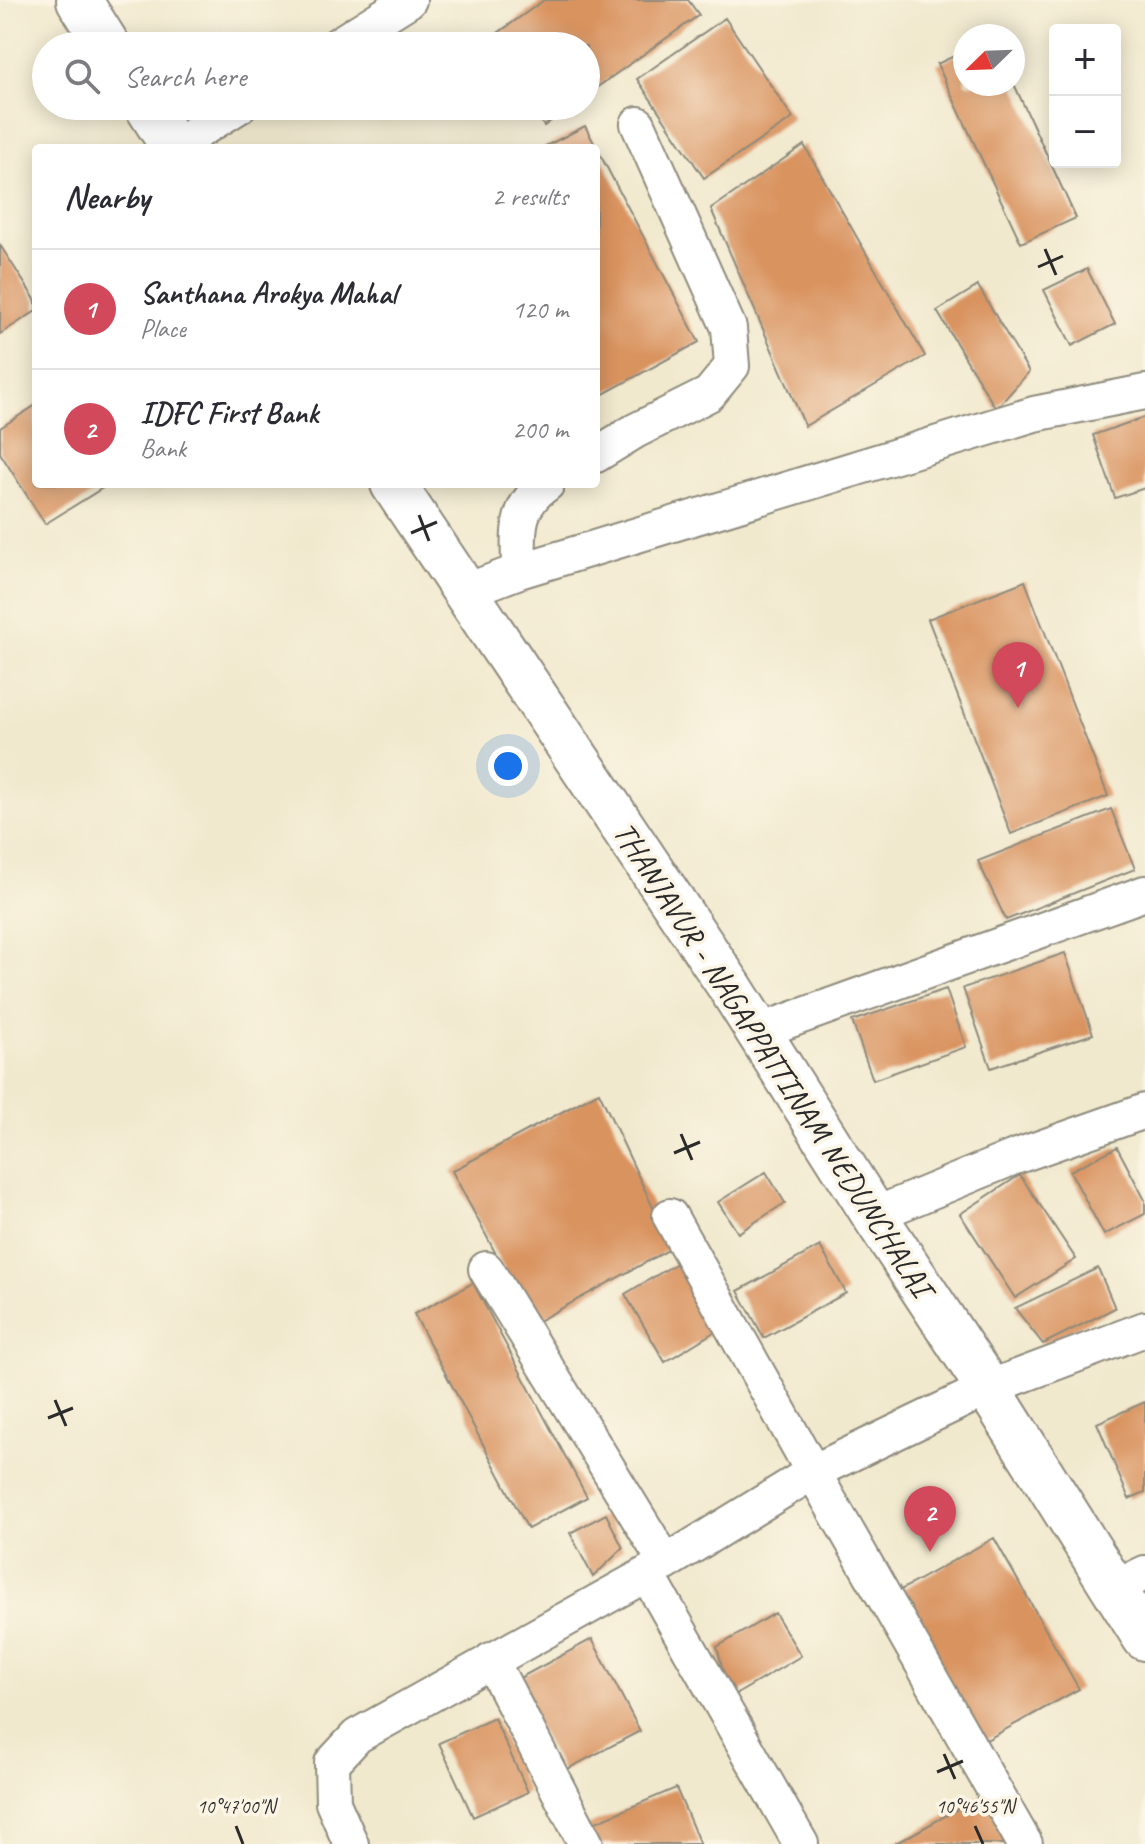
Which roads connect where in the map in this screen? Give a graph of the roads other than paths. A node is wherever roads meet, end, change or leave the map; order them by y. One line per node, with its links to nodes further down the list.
1 (79, 0): 3 (highway)
2 (409, 0): 4 (street)
3 (99, 32)
4 (358, 32)
5 (156, 120): 8 (highway)
6 (217, 120): 9 (street)
7 (638, 124): 11 (street)
8 (171, 144)
9 (180, 144)
10 (1145, 392): 14 (street)
11 (600, 453)
12 (396, 488): 15 (highway, THANJAVUR - NAGAPPATTINAM NEDUNCHALAI)
13 (543, 488): 14 (street)
14 (519, 571): 15 (street)
15 (464, 592): 17 (highway, THANJAVUR - NAGAPPATTINAM NEDUNCHALAI)
16 (1145, 893): 17 (street)
17 (757, 1032): 19 (highway, THANJAVUR - NAGAPPATTINAM NEDUNCHALAI)
18 (1145, 1111): 19 (street)
19 (874, 1215): 23 (highway, THANJAVUR - NAGAPPATTINAM NEDUNCHALAI)
20 (670, 1216): 24 (street)
21 (486, 1269): 25 (street)
22 (1145, 1329): 23 (street)
23 (988, 1388): 24 (street); 26 (highway, THANJAVUR - NAGAPPATTINAM NEDUNCHALAI)
24 (813, 1472): 25 (street); 32 (street)
25 (656, 1569): 28 (street); 31 (street)
26 (1130, 1580): 27 (highway, THANJAVUR - NAGAPPATTINAM NEDUNCHALAI)
27 (1145, 1638)
28 (491, 1660): 29 (street); 30 (street)
29 (351, 1844)
30 (586, 1844)
31 (801, 1844)
32 (1025, 1844)

